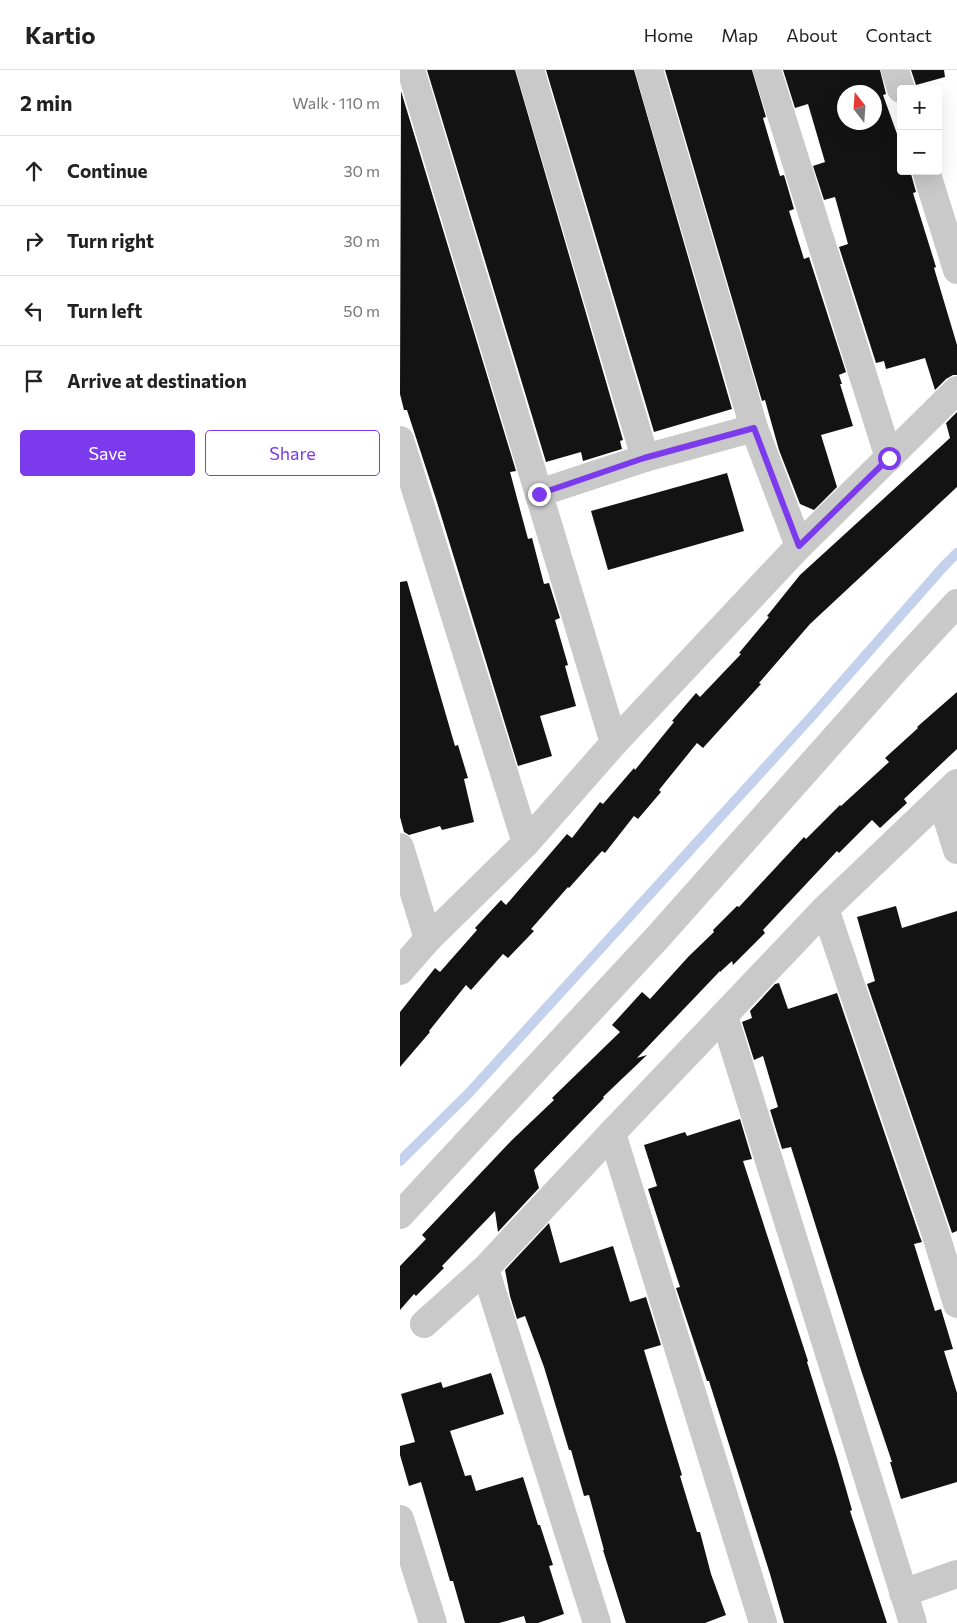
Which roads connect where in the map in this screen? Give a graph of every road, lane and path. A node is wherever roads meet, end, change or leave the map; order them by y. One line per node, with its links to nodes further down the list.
1 (411, 70): 14 (street)
2 (530, 70): 12 (street)
3 (649, 70): 10 (street)
4 (767, 70): 13 (street)
5 (894, 70): 6 (street)
6 (900, 85)
7 (927, 175): 8 (street)
8 (957, 270)
9 (957, 390): 13 (street)
10 (754, 428): 12 (street); 15 (street)
11 (400, 440): 19 (street)
12 (644, 458): 14 (street)
13 (889, 458): 15 (street)
14 (539, 494): 17 (street)
15 (799, 546): 17 (street)
16 (957, 602): 27 (street)
17 (614, 743): 19 (street)
18 (949, 791): 21 (street); 22 (street)
19 (526, 843): 23 (street)
20 (400, 847): 23 (street)
21 (957, 850)
22 (825, 909): 25 (street); 29 (street)
23 (428, 939): 24 (street)
24 (400, 972)
25 (724, 1016): 26 (street); 33 (street)
26 (612, 1133): 28 (street); 36 (street)
27 (400, 1215)
28 (485, 1269): 30 (street); 35 (street)
29 (957, 1304)
30 (424, 1324)
31 (400, 1519): 34 (street)
32 (957, 1574): 33 (street)
33 (904, 1593): 37 (street)
34 (433, 1623)
35 (597, 1623)
36 (763, 1623)
37 (913, 1623)

